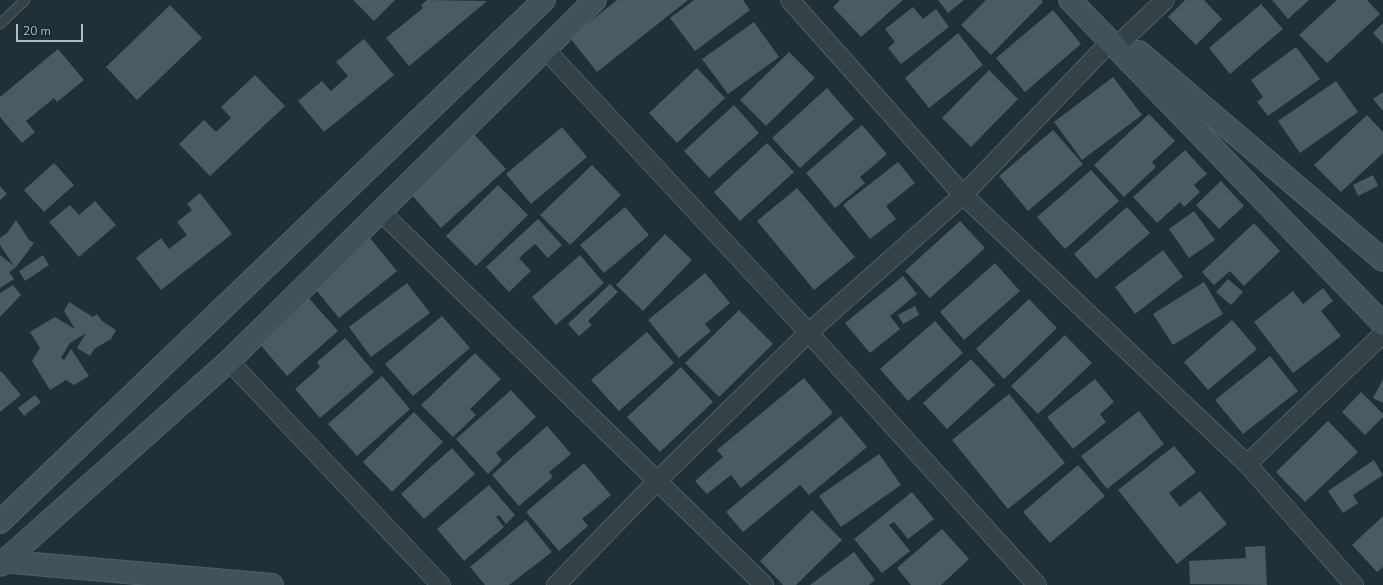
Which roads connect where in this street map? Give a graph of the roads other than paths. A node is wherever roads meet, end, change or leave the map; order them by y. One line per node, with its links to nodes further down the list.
1 (25, 0): 8 (lane)
2 (544, 0): 20 (street)
3 (595, 0): 10 (street)
4 (790, 0): 11 (street)
5 (1070, 0): 9 (street)
6 (1088, 0): 9 (street)
7 (1165, 0): 9 (street)
8 (0, 24)
9 (1117, 40): 11 (street); 13 (street); 14 (street)
10 (545, 49): 12 (street); 15 (street)
11 (963, 195): 15 (street); 18 (street)
12 (381, 212): 17 (street); 19 (street)
13 (1383, 260)
14 (1383, 324)
15 (808, 333): 19 (street); 26 (street)
16 (1383, 334): 18 (street)
17 (229, 361): 21 (street); 23 (street)
18 (1247, 464): 27 (street)
19 (658, 480): 24 (street); 25 (street)
20 (0, 522)
21 (2, 562): 22 (street)
22 (272, 585)
23 (441, 585)
24 (556, 585)
25 (764, 585)
26 (1037, 585)
27 (1354, 585)

